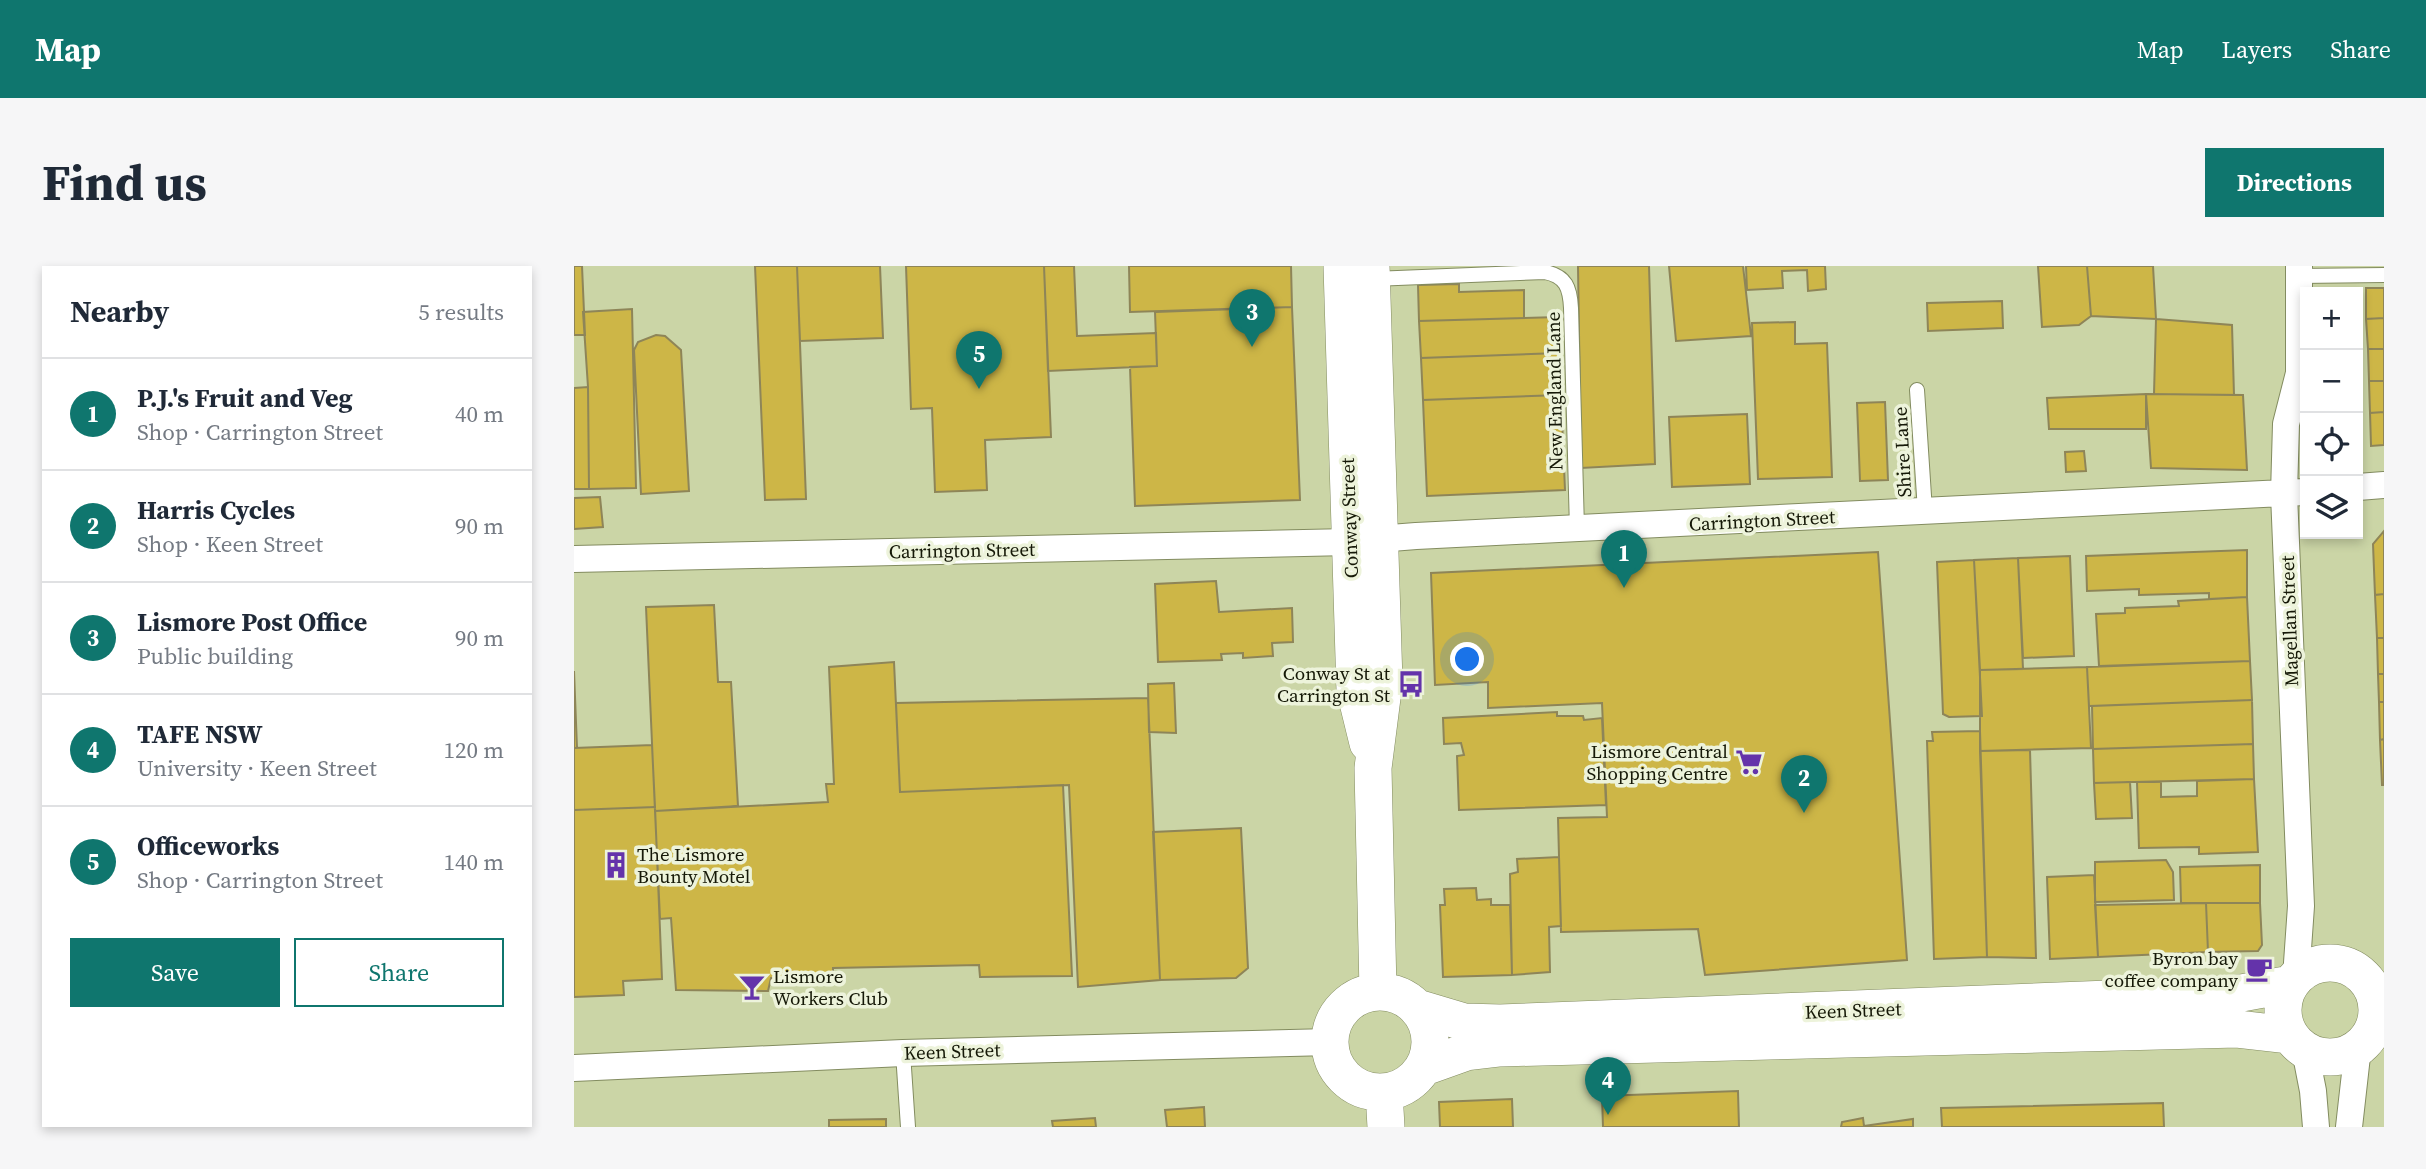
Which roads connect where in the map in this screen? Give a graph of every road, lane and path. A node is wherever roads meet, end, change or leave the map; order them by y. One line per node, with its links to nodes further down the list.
1 (1361, 270): 9 (lane, New England Lane); 10 (street, Conway Street)
2 (2299, 271): 3 (lane); 7 (street, Magellan Street)
3 (2384, 275)
4 (1917, 390): 8 (lane, Shire Lane)
5 (2384, 485): 6 (street)
6 (2363, 487)
7 (2295, 493): 8 (street, Carrington Street); 14 (street, Magellan Street)
8 (1925, 512): 9 (street, Carrington Street)
9 (1577, 529): 10 (street, Carrington Street)
10 (1364, 540): 11 (street, Carrington Street); 12 (street, Conway Street); 12 (street, Conway Street)
11 (574, 559)
12 (1373, 768): 15 (street, Conway Street)
13 (2374, 979): 14 (street); 17 (street)
14 (2293, 980): 16 (street, Keen Street); 19 (street)
15 (1378, 991): 16 (street); 18 (street)
16 (1417, 1008): 21 (street)
17 (2370, 1041): 19 (street); 26 (street)
18 (1330, 1042): 20 (street, Keen Street); 23 (street)
19 (2298, 1042): 21 (street, Keen Street); 25 (street)
20 (903, 1053): 22 (street, Keen Street); 24 (lane)
21 (1424, 1067): 23 (street)
22 (574, 1068)
23 (1385, 1110)
24 (908, 1127)
25 (2316, 1127)
26 (2348, 1127)

